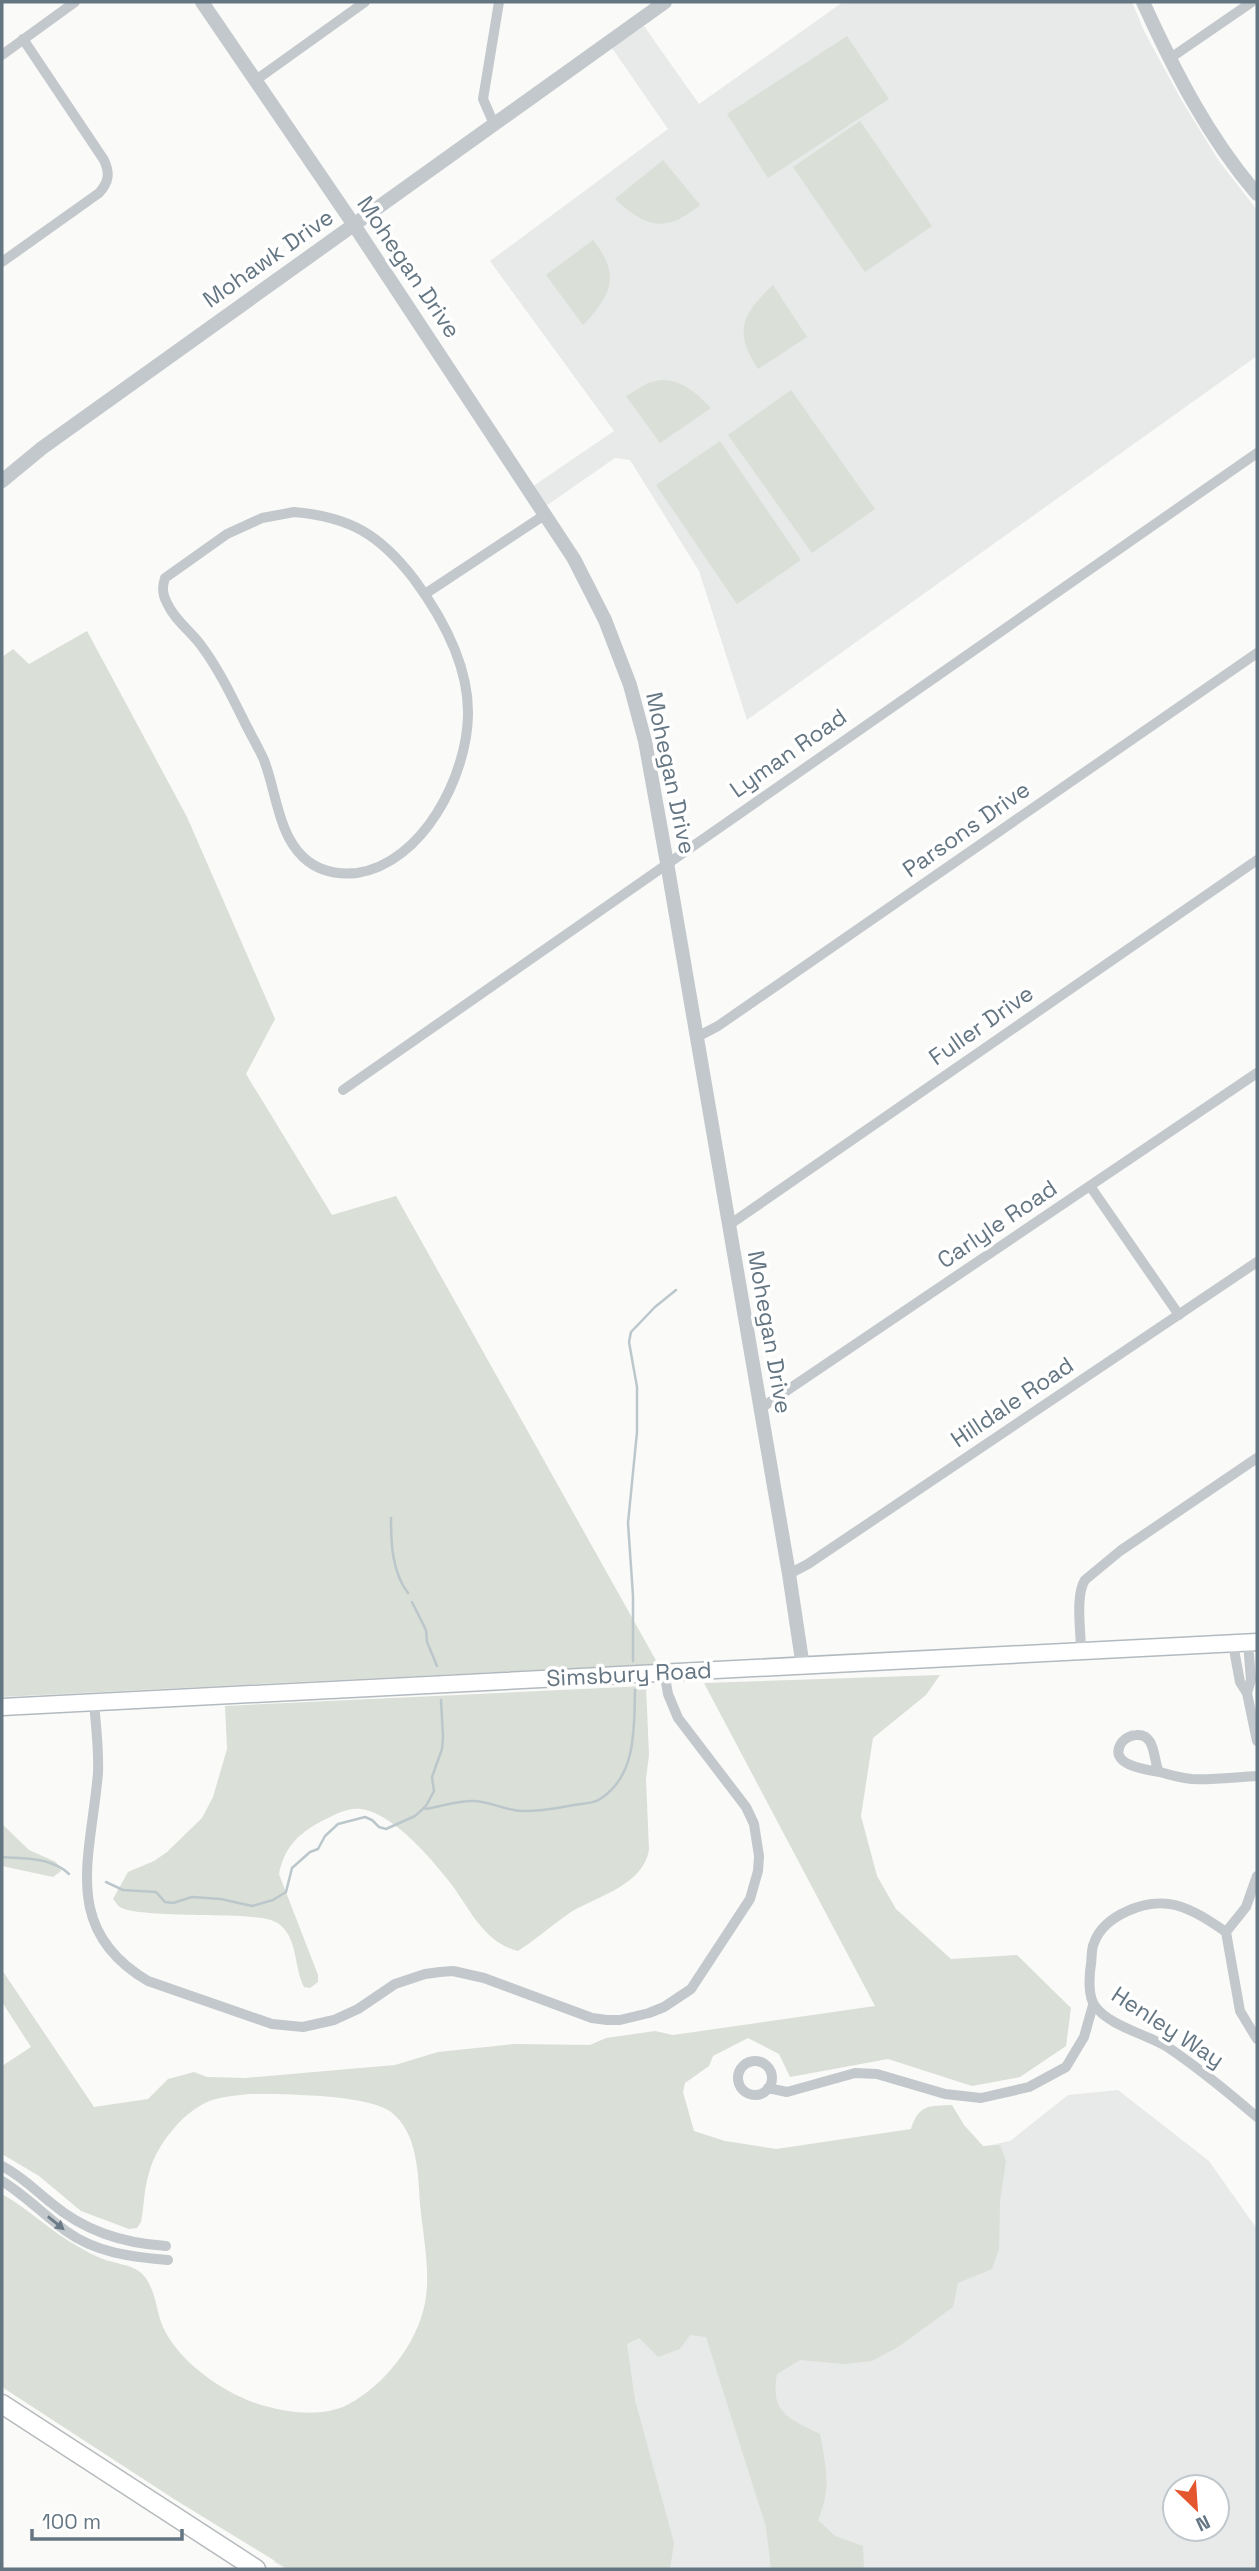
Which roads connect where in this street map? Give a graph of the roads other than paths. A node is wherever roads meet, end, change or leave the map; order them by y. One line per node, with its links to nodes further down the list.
1 (75, 2): 8 (street)
2 (202, 2): 11 (street, Mohegan Drive)
3 (365, 2): 11 (street)
4 (499, 2): 12 (street)
5 (665, 2): 12 (street, Mohawk Drive)
6 (1143, 2): 10 (street)
7 (1252, 2): 10 (street)
8 (23, 39): 9 (street); 15 (street)
9 (2, 55)
10 (1169, 59): 13 (street)
11 (256, 80): 14 (street, Mohegan Drive)
12 (494, 124): 14 (street, Mohawk Drive)
13 (1257, 194)
14 (354, 225): 17 (street, Mohawk Drive); 18 (street, Mohegan Drive)
15 (2, 262)
16 (1257, 453): 22 (street, Lyman Road)
17 (2, 481)
18 (546, 514): 19 (street); 22 (street, Mohegan Drive)
19 (425, 594): 19 (street)
20 (1257, 653): 23 (street, Parsons Drive)
21 (1257, 860): 27 (street, Fuller Drive)
22 (667, 863): 23 (street, Mohegan Drive); 25 (street, Lyman Road)
23 (697, 1037): 27 (street, Mohegan Drive)
24 (1257, 1073): 26 (street, Carlyle Road)
25 (344, 1090)
26 (1090, 1186): 29 (street); 30 (street, Carlyle Road)
27 (729, 1225): 30 (street, Mohegan Drive)
28 (1257, 1262): 29 (street, Hilldale Road)
29 (1179, 1315): 32 (street, Hilldale Road)
30 (761, 1408): 32 (street, Mohegan Drive)
31 (1257, 1458): 34 (street)
32 (789, 1574): 35 (street, Mohegan Drive)
33 (1246, 1643): 34 (main road, Simsbury Road); 39 (street)
34 (1081, 1651): 35 (main road, Simsbury Road)
35 (803, 1667): 36 (main road, Simsbury Road)
36 (664, 1671): 37 (main road, Simsbury Road); 37 (street)
37 (94, 1703): 38 (main road, Simsbury Road)
38 (2, 1707)
39 (1257, 1741)
40 (1159, 1772): 41 (street)
41 (1257, 1776)
42 (1257, 1875): 43 (street)
43 (1226, 1932): 44 (street, Henley Way); 45 (street, Henley Way)
44 (1093, 2005): 46 (street); 47 (street, Henley Way)
45 (1257, 2039)
46 (768, 2088)
47 (1257, 2117)
48 (2, 2166): 50 (street)
49 (2, 2181): 51 (street, one-way to 51)
50 (166, 2246)
51 (168, 2260)
52 (2, 2404): 53 (main road)
53 (256, 2569)

